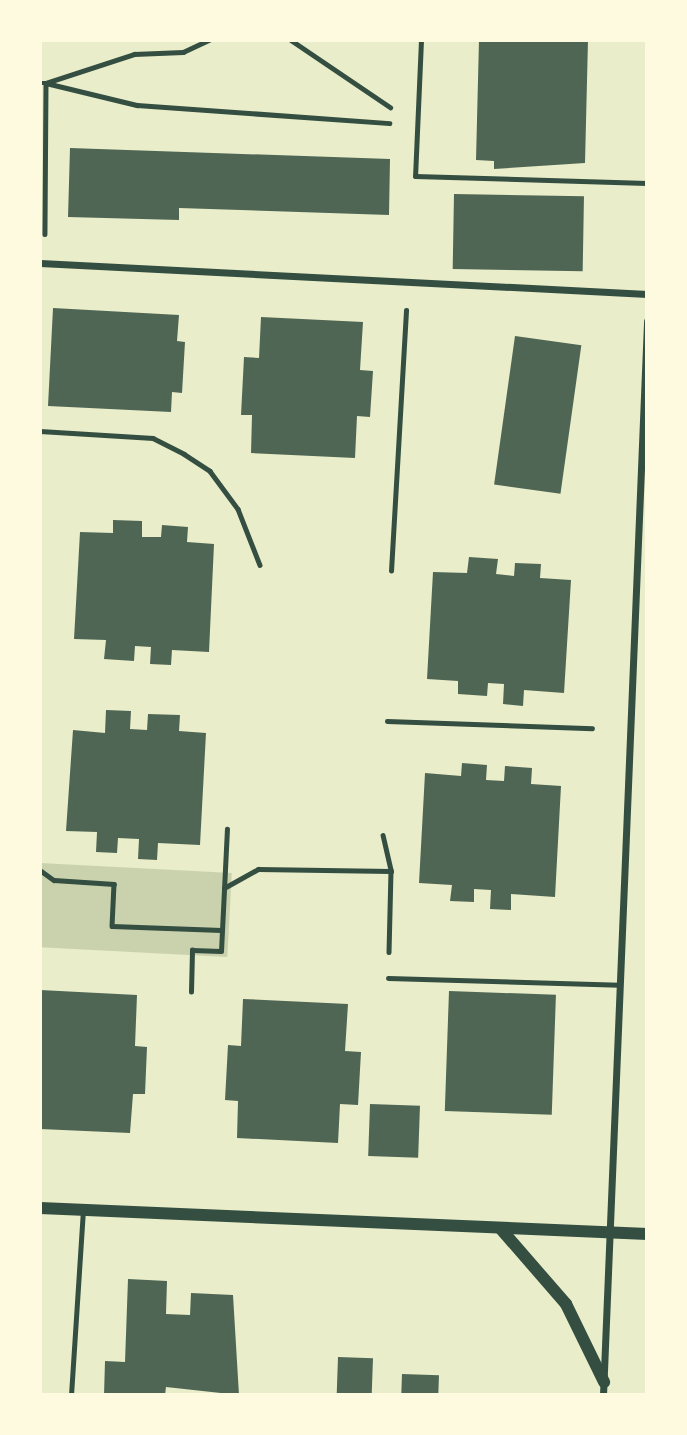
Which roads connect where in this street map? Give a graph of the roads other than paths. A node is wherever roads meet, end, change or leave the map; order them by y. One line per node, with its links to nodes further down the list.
1 (421, 40): 2 (lane)
2 (647, 183)
3 (40, 263): 4 (street)
4 (647, 294)
5 (647, 321): 7 (street)
6 (388, 978): 7 (lane)
7 (619, 985): 11 (street)
8 (40, 1208): 9 (street)
9 (83, 1210): 10 (street); 14 (lane)
10 (500, 1228): 11 (street); 13 (street)
11 (608, 1233): 12 (street); 13 (street)
12 (647, 1234)
13 (603, 1388)
14 (71, 1395)

